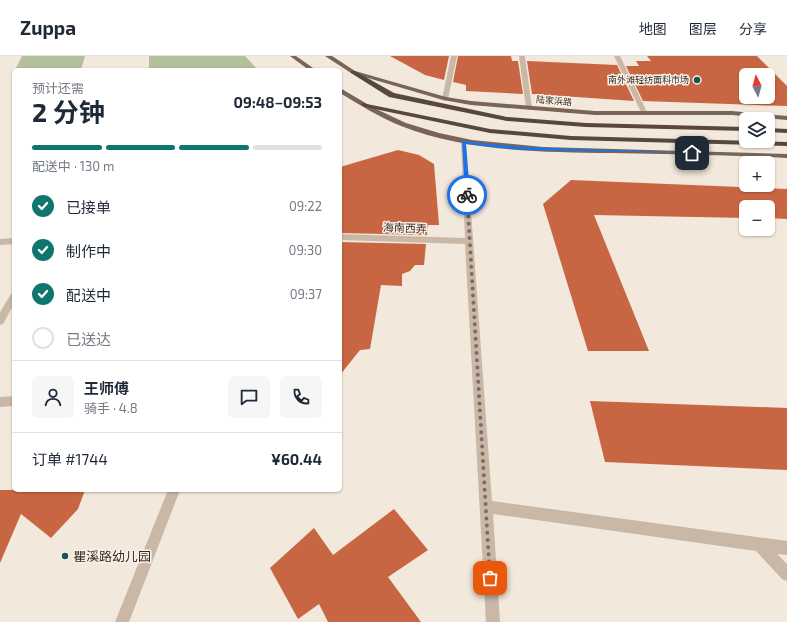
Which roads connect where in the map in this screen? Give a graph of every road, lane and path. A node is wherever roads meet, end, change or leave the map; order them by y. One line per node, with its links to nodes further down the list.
1 (292, 56): 6 (main road)
2 (328, 56): 7 (main road, 陆家浜路)
3 (454, 56): 9 (street)
4 (522, 56): 11 (street)
5 (617, 56): 12 (street)
6 (310, 68)
7 (354, 72): 9 (main road, 陆家浜路); 14 (highway)
8 (342, 91): 10 (main road)
9 (445, 99): 11 (main road, 陆家浜路)
10 (365, 105): 17 (main road); 18 (highway)
11 (529, 108): 12 (main road, 陆家浜路)
12 (644, 112): 13 (main road, 陆家浜路)
13 (787, 118)
14 (739, 129)
15 (775, 130): 16 (highway)
16 (787, 131)
17 (463, 142): 19 (main road); 22 (street)
18 (787, 144)
19 (787, 156)
20 (342, 237): 22 (street, 海南西弄)
21 (12, 241): 23 (street)
22 (470, 241): 30 (street)
23 (0, 242)
24 (12, 300): 26 (street)
25 (12, 316): 26 (street)
26 (1, 319)
27 (12, 401): 28 (street)
28 (0, 402)
29 (173, 492): 34 (street)
30 (486, 507): 31 (street); 35 (street)
31 (760, 545): 32 (street); 33 (street)
32 (787, 548)
33 (787, 574)
34 (122, 622)
35 (493, 622)

